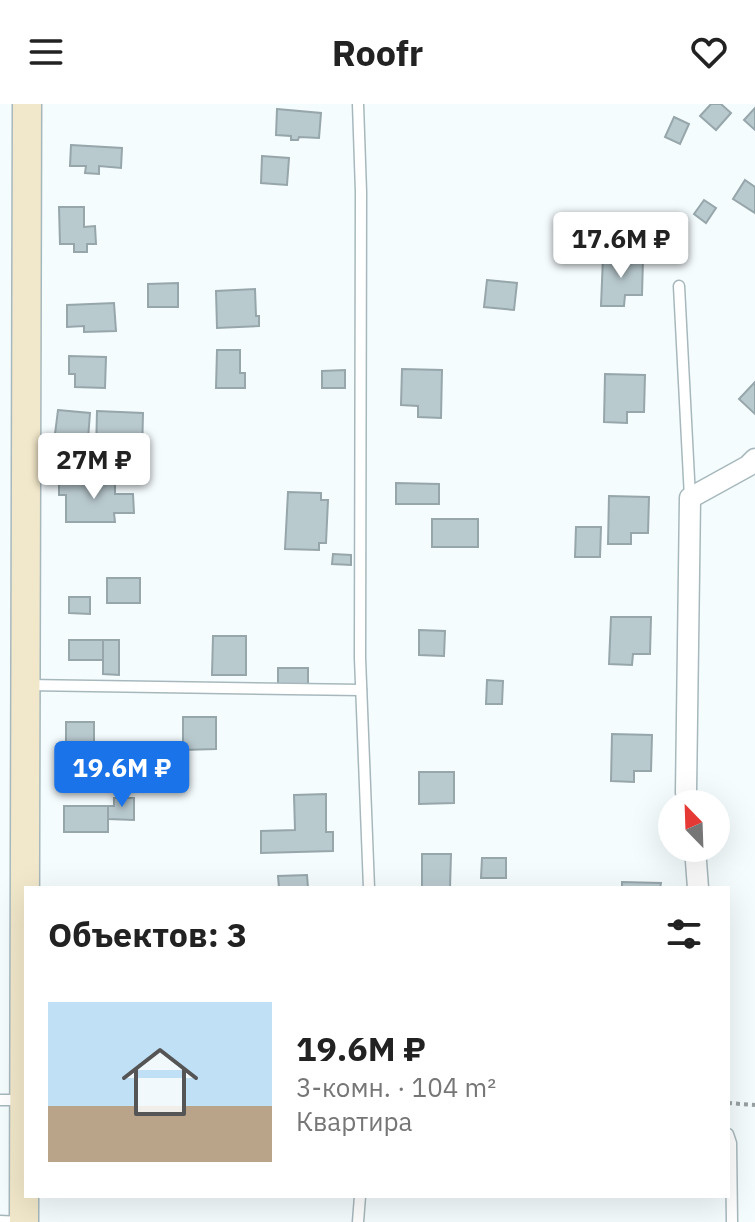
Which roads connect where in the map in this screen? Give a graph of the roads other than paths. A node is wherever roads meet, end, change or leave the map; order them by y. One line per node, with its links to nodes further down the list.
1 (27, 104): 6 (street)
2 (358, 104): 7 (lane)
3 (679, 286): 5 (lane)
4 (755, 459): 5 (street)
5 (690, 498): 8 (street)
6 (26, 685): 7 (lane); 12 (street)
7 (361, 690): 10 (lane)
8 (686, 790)
9 (696, 862): 11 (street)
10 (369, 886)
11 (698, 886)
12 (12, 1100): 16 (street)
13 (730, 1140): 18 (lane)
14 (360, 1198): 17 (lane)
15 (0, 1221): 16 (lane)
16 (24, 1222)
17 (358, 1222)
18 (732, 1222)

